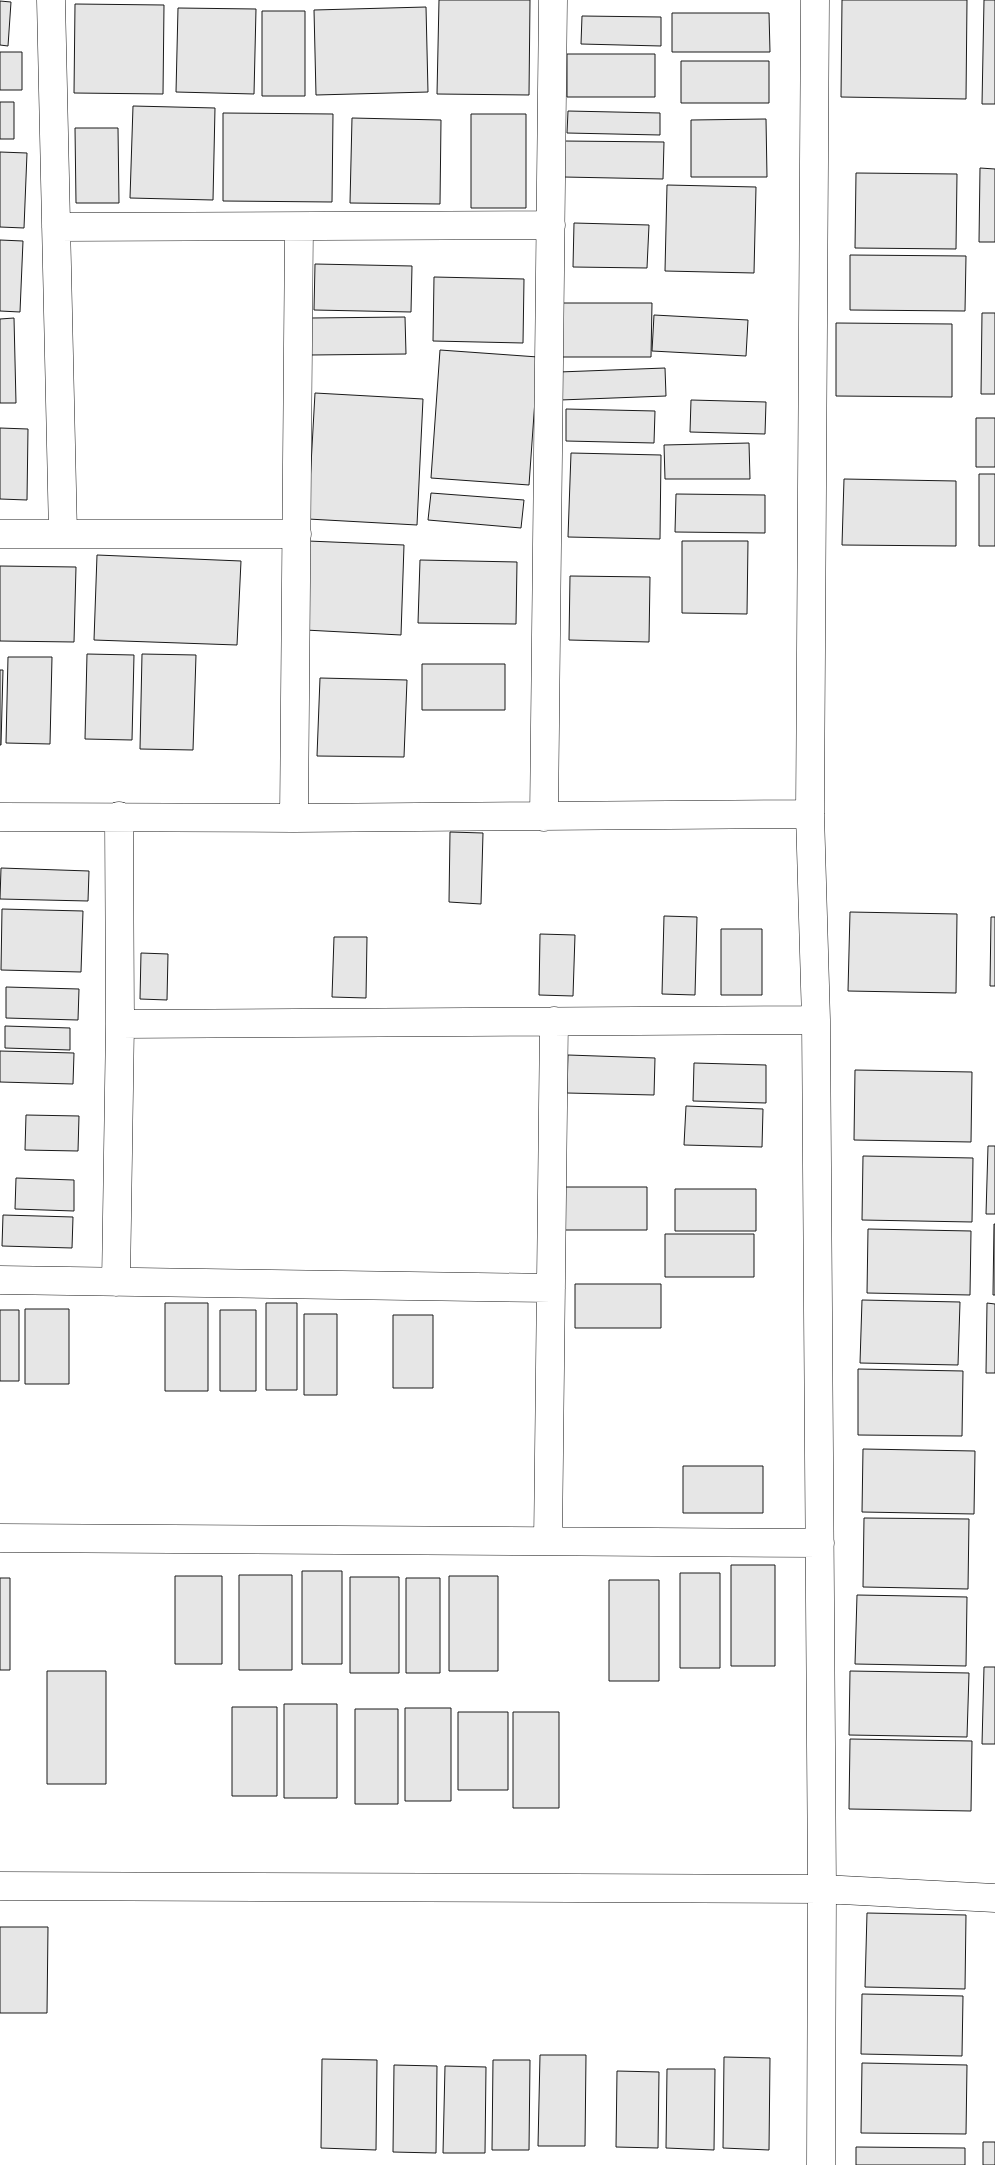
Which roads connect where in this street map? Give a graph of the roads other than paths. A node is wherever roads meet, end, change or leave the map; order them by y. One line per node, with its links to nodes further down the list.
1 (51, 0): 5 (street)
2 (553, 0): 4 (street)
3 (815, 0): 10 (street)
4 (551, 225): 6 (street); 13 (street)
5 (56, 227): 6 (street); 8 (street)
6 (300, 227): 9 (street)
7 (0, 534): 8 (street)
8 (63, 534): 9 (street)
9 (297, 534): 14 (street)
10 (810, 814): 13 (street); 15 (street)
11 (119, 816): 12 (street); 14 (street); 17 (street)
12 (0, 817)
13 (544, 817): 14 (street)
14 (294, 818)
15 (816, 1020): 16 (street); 23 (street)
16 (554, 1021): 17 (street); 20 (street)
17 (120, 1024): 19 (street)
18 (0, 1280): 19 (street)
19 (116, 1282): 20 (street)
20 (551, 1288): 22 (street)
21 (0, 1538): 22 (street)
22 (548, 1541): 23 (street)
23 (820, 1543): 25 (street)
24 (0, 1886): 25 (street)
25 (822, 1889): 26 (street); 27 (street)
26 (995, 1898)
27 (821, 2165)

